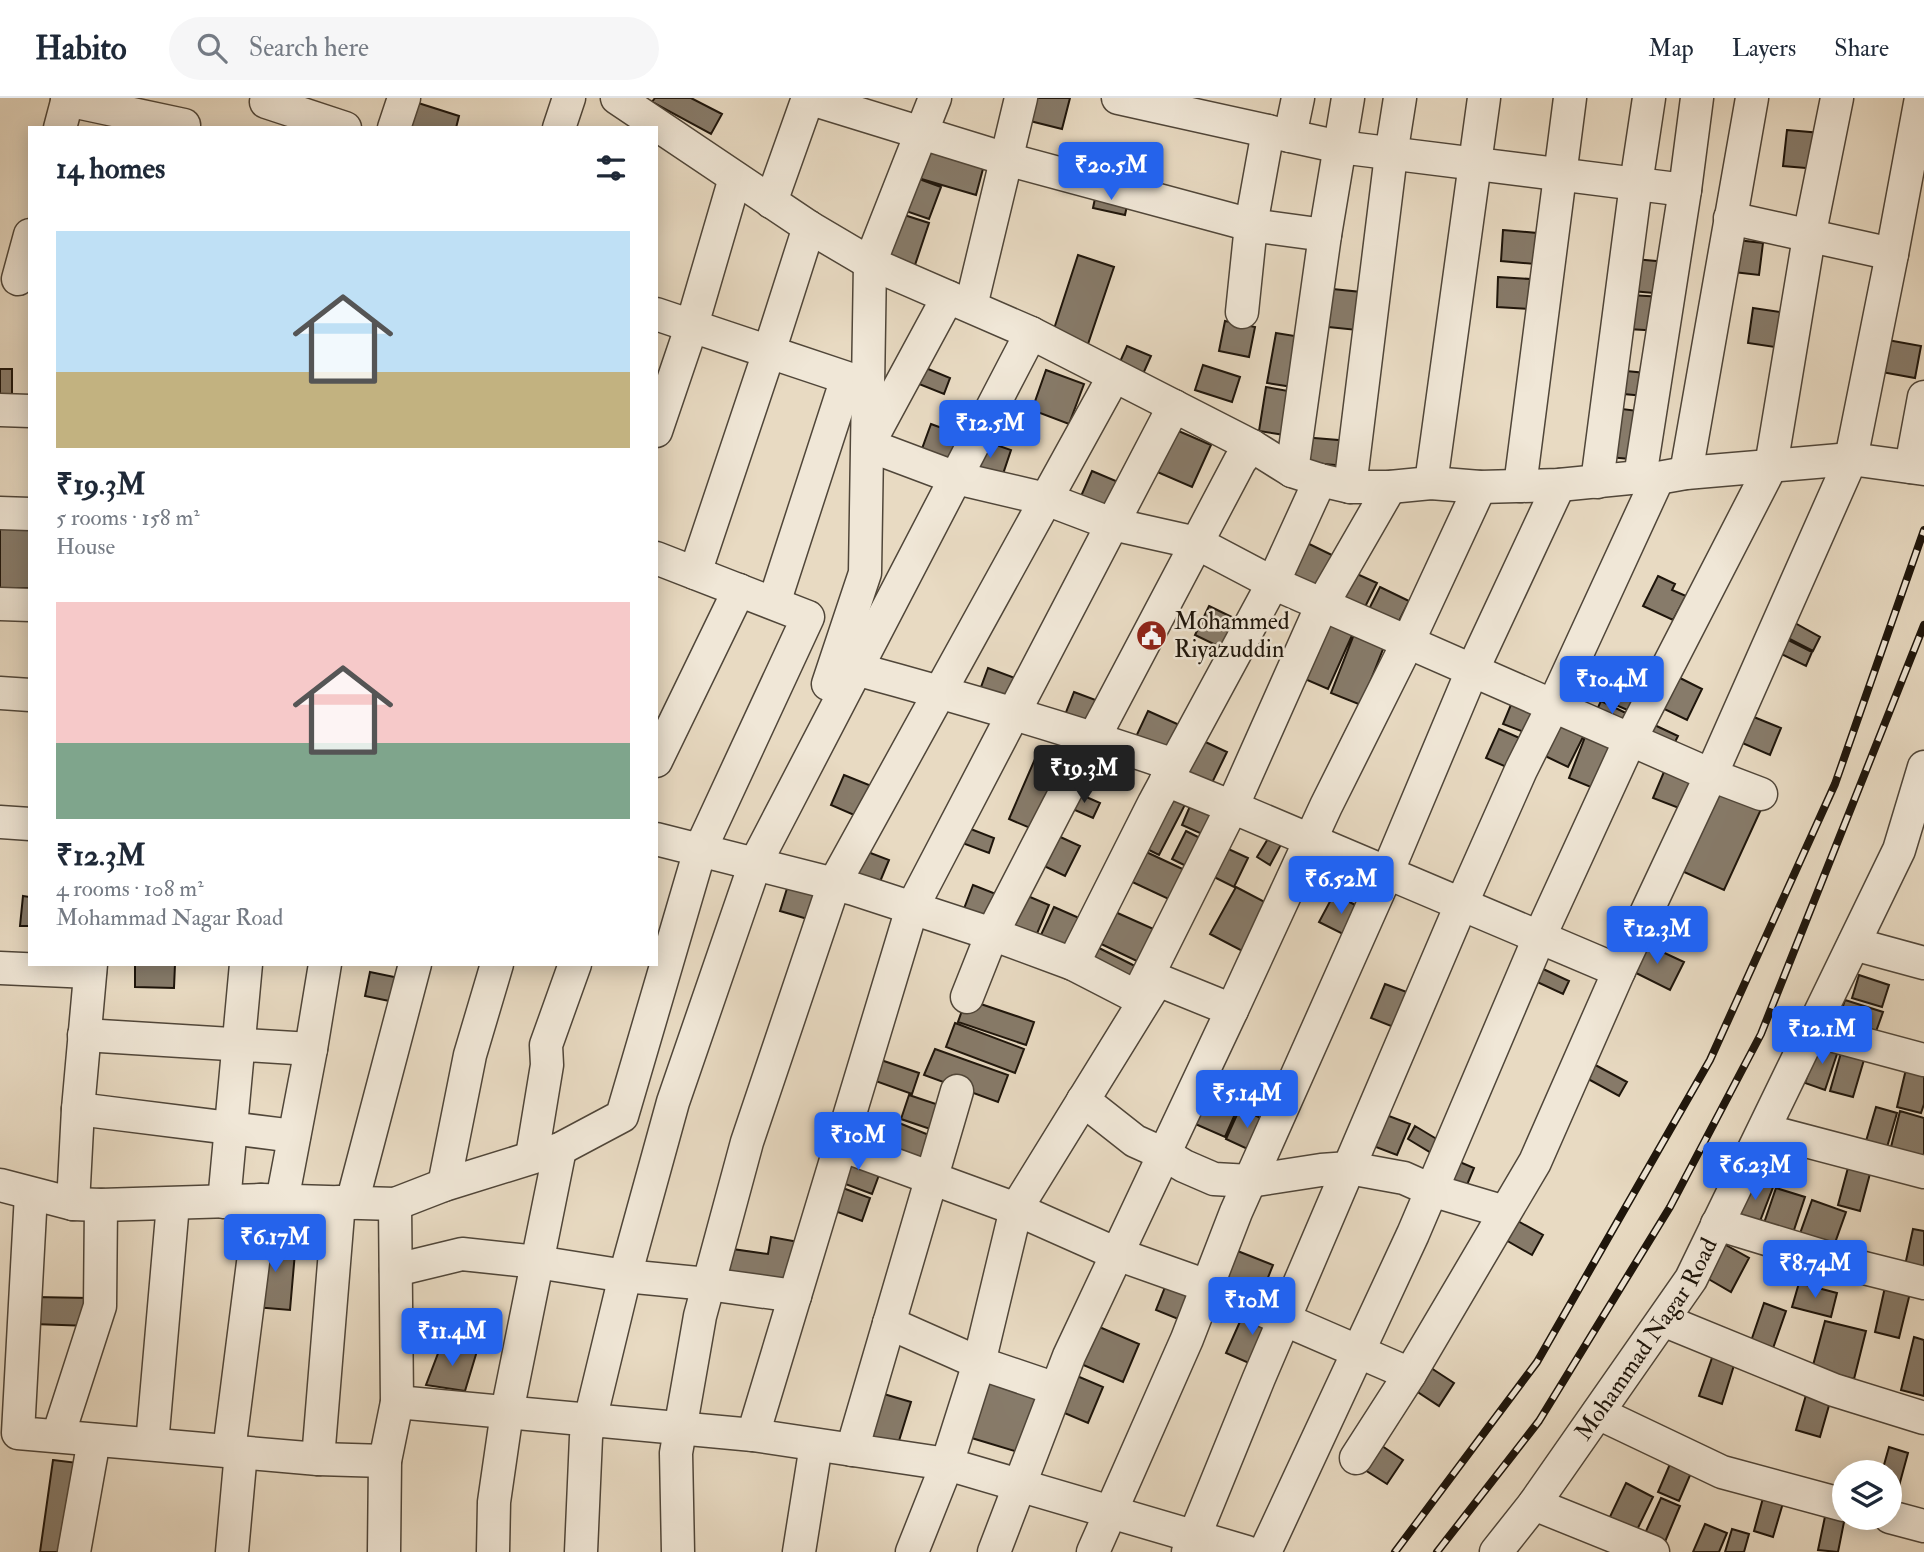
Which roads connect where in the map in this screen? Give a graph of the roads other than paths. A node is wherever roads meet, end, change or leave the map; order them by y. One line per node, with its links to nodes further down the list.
1 (267, 98): 22 (street)
2 (404, 98): 23 (street)
3 (569, 98): 24 (street)
4 (617, 98): 25 (street)
5 (808, 98): 26 (street); 37 (street)
6 (935, 98): 26 (street)
7 (1021, 98): 31 (street)
8 (1118, 98): 19 (street)
9 (1298, 98): 27 (street)
10 (1348, 98): 29 (street)
11 (1400, 98): 30 (street)
12 (1483, 98): 32 (street)
13 (1570, 98): 33 (street)
14 (1649, 98): 35 (street)
15 (1697, 98): 36 (street)
16 (1752, 98): 38 (street)
17 (1836, 98): 42 (street)
18 (1920, 98): 44 (street)
19 (1211, 108): 27 (street)
20 (65, 109): 21 (street)
21 (185, 117)
22 (339, 126)
23 (395, 126)
24 (560, 126)
25 (648, 126)
26 (920, 134): 31 (street); 45 (street)
27 (1279, 134): 29 (street); 39 (street)
28 (659, 136): 34 (street)
29 (1340, 147): 30 (street); 41 (street)
30 (1391, 155): 32 (street); 71 (street)
31 (1006, 159): 39 (street); 47 (street)
32 (1475, 165): 33 (street); 68 (street)
33 (1560, 175): 35 (street); 70 (street)
34 (736, 178): 37 (street); 50 (street)
35 (1636, 184): 36 (street); 67 (street)
36 (1685, 190): 65 (street)
37 (771, 202): 40 (street)
38 (1730, 218): 42 (street); 65 (street)
39 (1251, 225): 41 (street); 48 (street)
40 (808, 227): 45 (street); 52 (street)
41 (1325, 235): 64 (street)
42 (1809, 237): 44 (street); 62 (street)
43 (28, 241): 46 (street)
44 (1892, 254): 61 (street)
45 (870, 263): 47 (street); 59 (street)
46 (16, 280)
47 (960, 302): 51 (street); 59 (street)
48 (1242, 312)
49 (658, 315): 50 (street)
50 (692, 325): 52 (street); 58 (street)
51 (1031, 333): 53 (street); 66 (street)
52 (769, 352): 79 (street); 82 (street)
53 (1114, 376): 55 (street); 74 (street)
54 (1924, 397): 63 (street)
55 (1174, 406): 60 (street); 77 (street)
56 (0, 410): 57 (street)
57 (28, 411)
58 (658, 425)
59 (868, 445): 66 (street); 89 (street)
60 (1252, 446): 64 (street); 78 (street)
61 (1851, 459): 62 (street); 63 (street); 100 (street)
62 (1771, 466): 65 (street); 96 (street)
63 (1917, 468)
64 (1306, 476): 71 (street); 80 (street)
65 (1661, 476): 67 (street); 93 (street)
66 (956, 478): 74 (street); 87 (street)
67 (1597, 482): 69 (street)
68 (1430, 483): 72 (street); 73 (street)
69 (1559, 485): 70 (street); 88 (street)
70 (1520, 486): 73 (street)
71 (1350, 487): 72 (street)
72 (1391, 487): 85 (street)
73 (1480, 487): 86 (street)
74 (1046, 499): 77 (street); 90 (street)
75 (0, 513): 76 (street)
76 (28, 514)
77 (1112, 524): 78 (street); 94 (street)
78 (1197, 543): 80 (street); 95 (street)
79 (669, 570): 81 (street)
80 (1273, 583): 85 (street); 99 (street)
81 (739, 590): 82 (street); 97 (street)
82 (774, 603): 107 (street)
83 (0, 604): 84 (street)
84 (28, 605)
85 (1322, 606): 86 (street); 102 (street)
86 (1408, 642): 88 (street); 106 (street)
87 (856, 669): 90 (street); 108 (street)
88 (1472, 671): 93 (street); 109 (street)
89 (828, 684)
90 (940, 692): 94 (street); 110 (street)
91 (0, 693): 92 (street)
92 (28, 695)
93 (1553, 706): 96 (street); 111 (street)
94 (1014, 713): 95 (street); 112 (street)
95 (1094, 737): 99 (street); 113 (street)
96 (1630, 740): 100 (street); 114 (street)
97 (658, 757)
98 (1924, 766): 115 (street, Mohammad Nagar Road)
99 (1170, 772): 102 (street); 117 (street)
100 (1711, 775): 101 (street); 125 (street)
101 (1761, 794)
102 (1232, 807): 106 (street); 126 (street)
103 (0, 822): 104 (street)
104 (28, 824)
105 (658, 840): 107 (street)
106 (1310, 840): 109 (street); 128 (street)
107 (700, 850): 108 (street); 138 (street)
108 (755, 864): 110 (street); 136 (street)
109 (1387, 873): 111 (street); 148 (street)
110 (834, 884): 112 (street); 167 (street)
111 (1461, 905): 114 (street); 145 (street)
112 (912, 908): 113 (street); 142 (street)
113 (992, 934): 117 (street); 127 (street)
114 (1539, 938): 125 (street); 151 (street)
115 (1854, 944): 116 (street); 129 (street, Mohammad Nagar Road)
116 (1924, 963)
117 (1073, 964): 126 (street)
118 (246, 966): 131 (street)
119 (325, 966): 132 (street)
120 (414, 966): 155 (street)
121 (497, 966): 150 (street)
122 (574, 966): 143 (street)
123 (0, 968): 124 (street)
124 (90, 968): 130 (street)
125 (1619, 971): 160 (street)
126 (1147, 988): 128 (street); 135 (street)
127 (967, 997)
128 (1232, 1010): 144 (street)
129 (1812, 1030): 133 (street); 140 (street, Mohammad Nagar Road)
130 (84, 1035): 131 (street); 137 (street)
131 (239, 1045): 132 (street); 139 (street)
132 (311, 1049): 141 (street)
133 (1924, 1060)
134 (957, 1091): 147 (street)
135 (1083, 1100): 144 (street); 159 (street)
136 (673, 1102): 138 (street); 165 (street)
137 (78, 1109): 139 (street); 158 (street)
138 (622, 1116): 143 (street)
139 (231, 1128): 141 (street); 154 (street)
140 (1764, 1130): 146 (street); 161 (street, Mohammad Nagar Road)
141 (294, 1136): 153 (street)
142 (841, 1145): 147 (street); 169 (street)
143 (546, 1153): 150 (street); 163 (street)
144 (1164, 1154): 148 (street); 162 (street)
145 (1349, 1168): 148 (street); 151 (street); 170 (street)
146 (1924, 1172)
147 (931, 1179): 159 (street); 172 (street)
148 (1250, 1181): 168 (street)
149 (0, 1185): 152 (street)
150 (444, 1185): 157 (street)
151 (1430, 1190): 160 (street); 174 (street)
152 (31, 1194): 158 (street); 173 (street)
153 (271, 1201): 154 (street); 155 (street); 190 (street)
154 (223, 1202): 156 (street)
155 (345, 1203): 157 (street); 192 (street)
156 (173, 1204): 158 (street); 187 (street)
157 (395, 1204): 164 (street)
158 (87, 1205): 185 (street)
159 (1016, 1209): 162 (street); 175 (street)
160 (1505, 1212): 176 (street)
161 (1717, 1224): 166 (street); 171 (street, Mohammad Nagar Road)
162 (1117, 1254): 168 (street); 177 (street)
163 (537, 1262): 164 (street); 165 (street); 179 (street)
164 (396, 1270): 178 (street)
165 (625, 1276): 167 (street); 182 (street)
166 (1924, 1283)
167 (708, 1284): 169 (street); 183 (street)
168 (1207, 1286): 170 (street); 198 (street)
169 (795, 1296): 184 (street)
170 (1284, 1320): 174 (street); 201 (street)
171 (1663, 1320): 180 (street, Mohammad Nagar Road); 181 (street)
172 (889, 1323): 175 (street); 189 (street)
173 (12, 1342): 185 (street)
174 (1358, 1352): 176 (street); 213 (street)
175 (979, 1363): 177 (street); 194 (street)
176 (1410, 1374): 191 (street)
177 (1056, 1389): 195 (street)
178 (397, 1402): 179 (street); 193 (street)
179 (507, 1412): 182 (street); 205 (street)
180 (1598, 1413): 196 (street); 197 (street, Mohammad Nagar Road)
181 (1924, 1418)
182 (590, 1420): 183 (street); 206 (street)
183 (680, 1428): 184 (street); 207 (street)
184 (753, 1435): 188 (street)
185 (58, 1436): 186 (street)
186 (94, 1440): 187 (street); 202 (street)
187 (152, 1444): 190 (street)
188 (816, 1445): 189 (street); 208 (street)
189 (852, 1450): 194 (street)
190 (235, 1452): 192 (street); 203 (street)
191 (1356, 1458)
192 (318, 1459): 193 (street)
193 (385, 1461): 204 (street)
194 (947, 1464): 195 (street); 209 (street)
195 (1020, 1485): 198 (street); 210 (street)
196 (1832, 1502)
197 (1534, 1504): 214 (street, Mohammad Nagar Road); 215 (street)
198 (1111, 1512): 201 (street); 211 (street)
199 (1902, 1520): 200 (street)
200 (1924, 1526)
201 (1191, 1544): 212 (street)
202 (74, 1552)
203 (232, 1552)
204 (384, 1552)
205 (493, 1552)
206 (581, 1552)
207 (678, 1552)
208 (799, 1552)
209 (912, 1552)
210 (994, 1552)
211 (1093, 1552)
212 (1247, 1552)
213 (1265, 1552)
214 (1496, 1552)
215 (1653, 1552)

